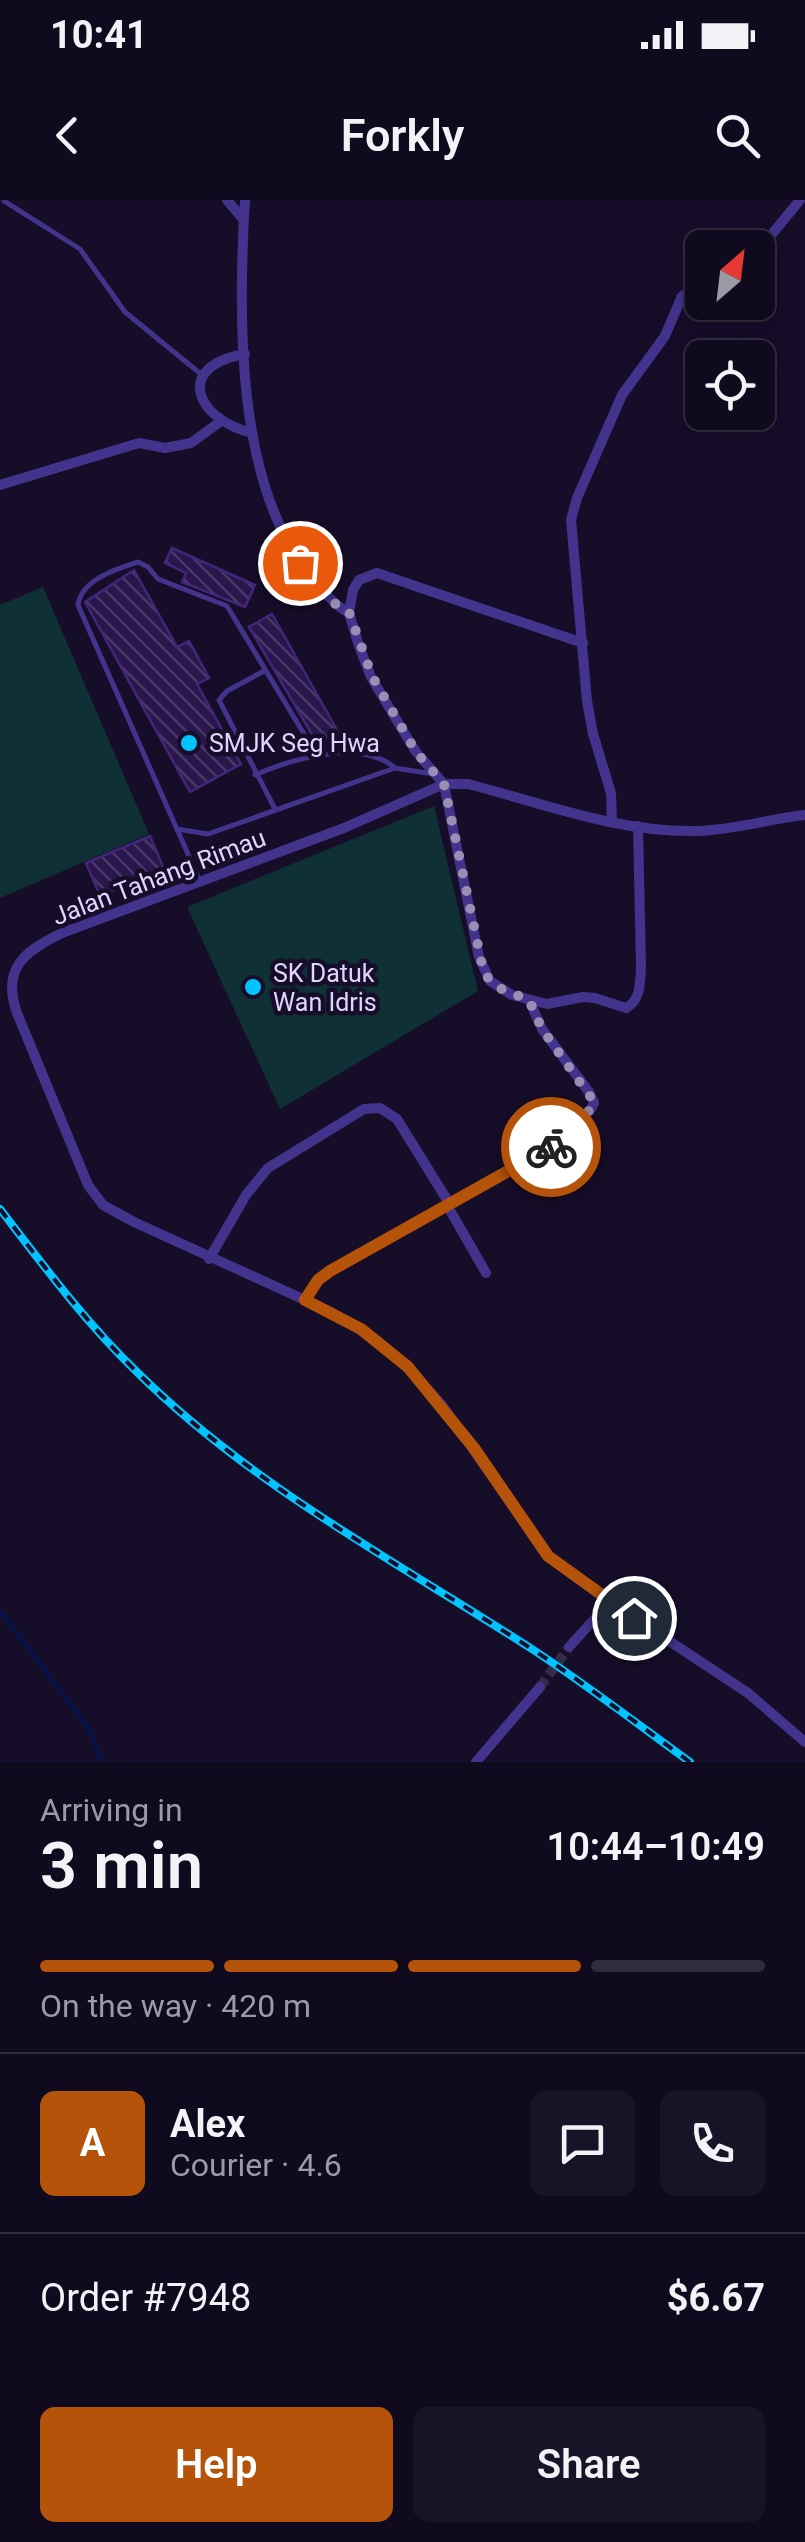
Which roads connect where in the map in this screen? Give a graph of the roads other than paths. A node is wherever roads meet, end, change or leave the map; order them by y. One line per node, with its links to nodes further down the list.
1 (227, 200): 5 (street)
2 (246, 200): 5 (street)
3 (800, 200): 6 (street)
4 (4, 202): 9 (lane)
5 (244, 220): 8 (street)
6 (775, 230)
7 (685, 294): 14 (street)
8 (245, 354): 9 (street); 11 (street)
9 (202, 376): 10 (street)
10 (221, 421): 11 (street); 12 (street)
11 (252, 433): 13 (street)
12 (0, 486)
13 (349, 612): 14 (street); 19 (street)
14 (583, 642): 22 (street)
15 (265, 670): 16 (lane); 18 (lane); 24 (lane)
16 (316, 754): 17 (lane); 18 (lane)
17 (395, 768): 19 (lane); 20 (lane)
18 (256, 775): 20 (lane)
19 (440, 779): 22 (street); 25 (street, Jalan Tahang Rimau); 27 (street)
20 (274, 809): 24 (lane)
21 (805, 816): 23 (street)
22 (612, 822): 23 (street)
23 (638, 826): 27 (street)
24 (176, 829): 25 (lane)
25 (200, 882): 26 (street, Jalan Tahang Rimau)
26 (6, 981): 29 (street, Jalan Tahang Rimau)
27 (529, 1000): 28 (street)
28 (448, 1204): 29 (street); 30 (street); 31 (street)
29 (209, 1259): 31 (street, Jalan Tahang Rimau)
30 (486, 1272)
31 (305, 1300): 32 (street, Jalan Tahang Rimau)
32 (610, 1602): 33 (street); 35 (street, Jalan Tahang Rimau)
33 (569, 1647)
34 (540, 1688): 36 (street)
35 (805, 1742)
36 (476, 1762)

